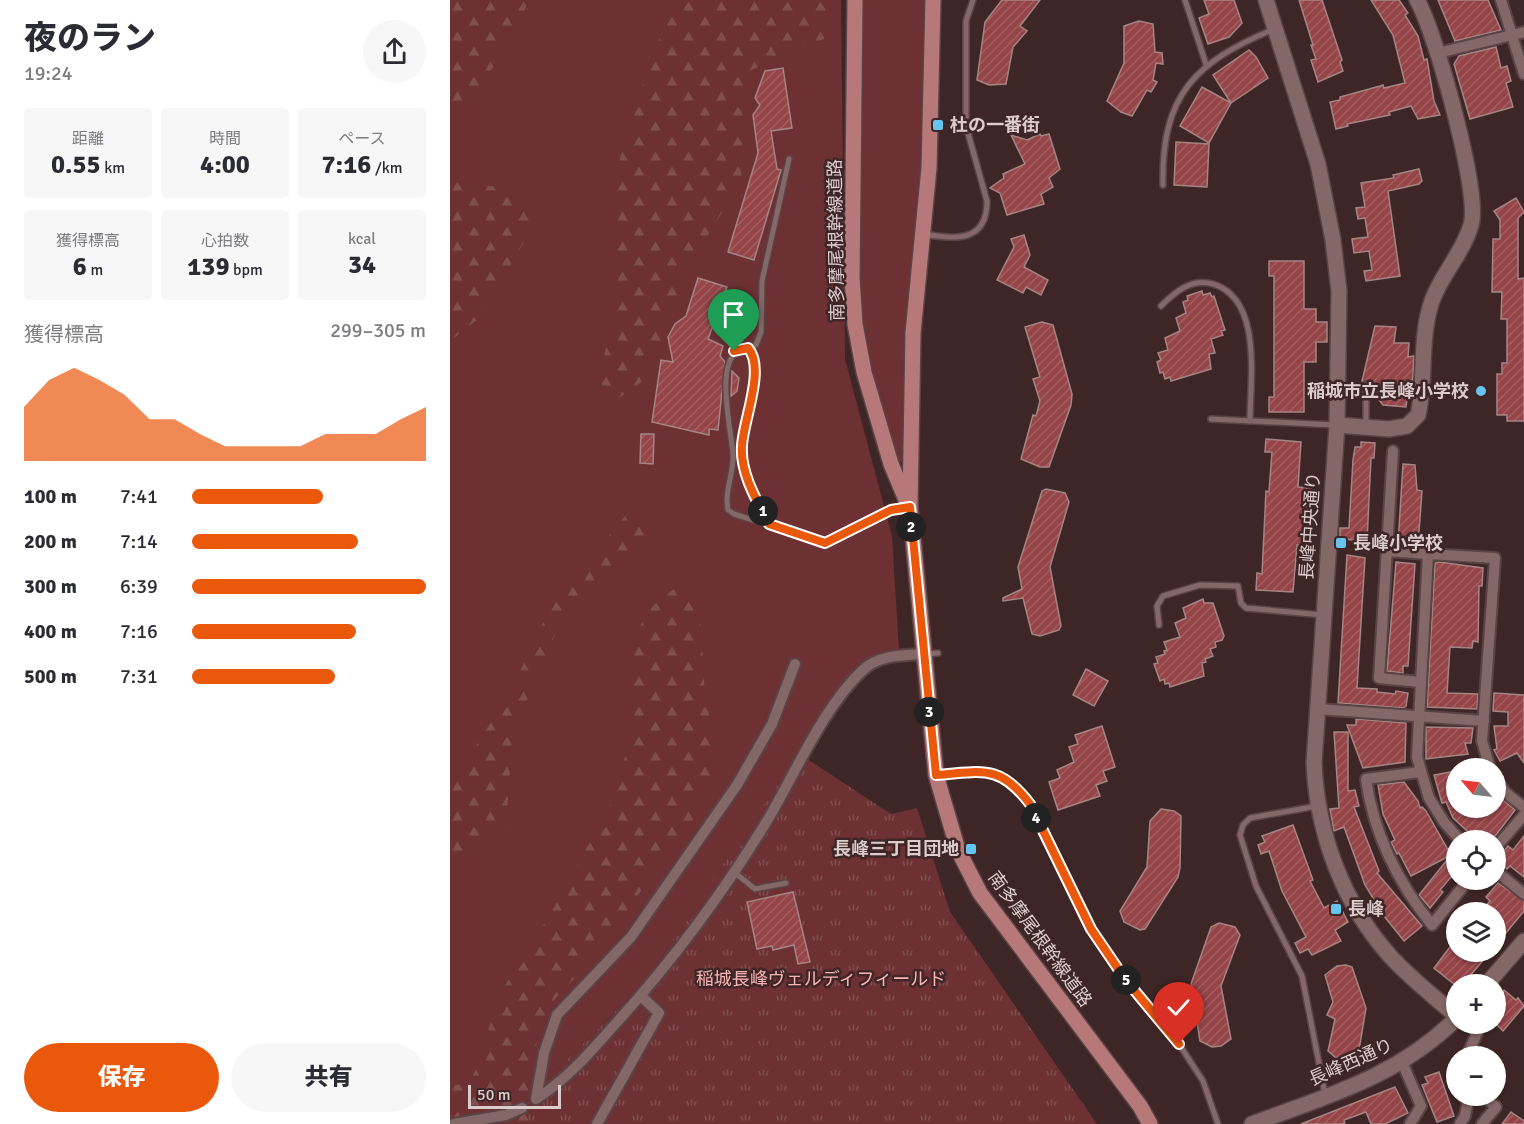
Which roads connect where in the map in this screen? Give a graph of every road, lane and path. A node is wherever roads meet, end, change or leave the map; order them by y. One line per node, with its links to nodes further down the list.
1 (855, 0): 24 (main road, 南多摩尾根幹線道路)
2 (933, 0): 15 (main road, 南多摩尾根幹線道路)
3 (973, 0): 15 (lane)
4 (1185, 0): 11 (lane)
5 (1266, 0): 8 (street, 長峰中央通り)
6 (1417, 0): 10 (street)
7 (1501, 0): 9 (street)
8 (1275, 28): 11 (lane); 21 (street, 長峰中央通り)
9 (1519, 33): 10 (street); 12 (street)
10 (1438, 53): 22 (street)
11 (1206, 64): 14 (lane)
12 (1524, 74)
13 (789, 159): 17 (lane)
14 (1163, 185)
15 (923, 234): 24 (main road, 南多摩尾根幹線道路)
16 (1161, 306): 20 (lane)
17 (748, 348): 25 (lane); 25 (lane)
18 (1366, 384): 22 (lane)
19 (1211, 419): 20 (lane)
20 (1250, 421): 21 (lane)
21 (1337, 425): 22 (street); 28 (street, 長峰中央通り)
22 (1366, 427)
23 (1393, 451): 26 (street)
24 (910, 507): 25 (lane); 30 (main road, 南多摩尾根幹線道路)
25 (769, 524)
26 (1387, 551): 27 (street); 32 (street)
27 (1428, 554): 32 (street); 35 (street)
28 (1323, 615): 29 (lane); 33 (street, 長峰中央通り)
29 (1159, 625)
30 (931, 653): 38 (main road, 南多摩尾根幹線道路); 45 (street)
31 (795, 664): 53 (street)
32 (1420, 682): 34 (street)
33 (1318, 709): 34 (street); 40 (street, 長峰中央通り)
34 (1418, 715): 35 (street); 37 (street)
35 (1484, 721): 36 (street)
36 (1487, 758)
37 (1420, 772): 43 (street); 48 (street)
38 (936, 775): 56 (lane); 64 (main road, 南多摩尾根幹線道路)
39 (1506, 792): 41 (street)
40 (1318, 806): 54 (street, 長峰中央通り); 58 (lane)
41 (1524, 807)
42 (1524, 815): 44 (street)
43 (1451, 830)
44 (1506, 836)
45 (734, 872): 47 (lane); 53 (street)
46 (1506, 879): 49 (street)
47 (786, 883)
48 (1460, 890)
49 (1524, 894)
50 (1524, 941): 51 (street)
51 (1496, 974)
52 (1175, 990): 56 (lane)
53 (641, 996): 63 (street)
54 (1446, 1008)
55 (1446, 1027): 57 (street, 長峰西通り)
56 (1179, 1044): 65 (lane)
57 (1402, 1062): 58 (street, 長峰西通り); 67 (street)
58 (1325, 1096): 66 (street, 長峰西通り)
59 (1467, 1106): 68 (street)
60 (1495, 1106): 69 (street)
61 (522, 1108): 62 (street)
62 (454, 1124)
63 (597, 1124)
64 (1150, 1124)
65 (1218, 1124)
66 (1252, 1124)
67 (1410, 1124)
68 (1460, 1124)
69 (1482, 1124)

